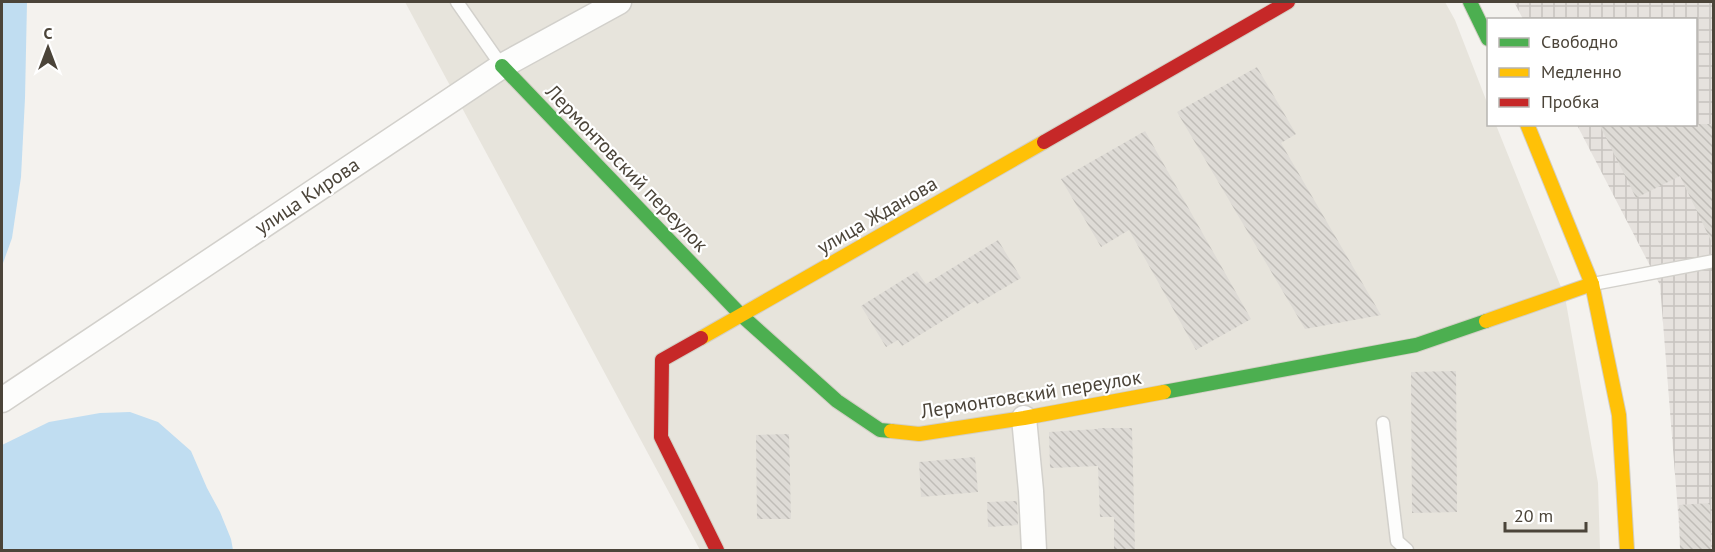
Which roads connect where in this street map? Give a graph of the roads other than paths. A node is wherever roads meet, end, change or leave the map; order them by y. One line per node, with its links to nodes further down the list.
1 (457, 2): 6 (lane)
2 (619, 2): 6 (street, улица Кирова)
3 (1288, 2): 10 (street, улица Жданова)
4 (1470, 2): 5 (street)
5 (1487, 37)
6 (502, 66): 10 (street, Лермонтовский переулок); 11 (street, улица Кирова)
7 (1528, 126): 9 (street)
8 (1713, 261): 9 (lane)
9 (1592, 284): 12 (street, Лермонтовский переулок); 17 (street)
10 (741, 315): 12 (street, Лермонтовский переулок); 14 (street, улица Жданова)
11 (2, 400)
12 (1024, 418): 15 (street)
13 (1383, 423): 16 (lane)
14 (717, 550)
15 (1034, 550)
16 (1407, 550)
17 (1627, 550)

